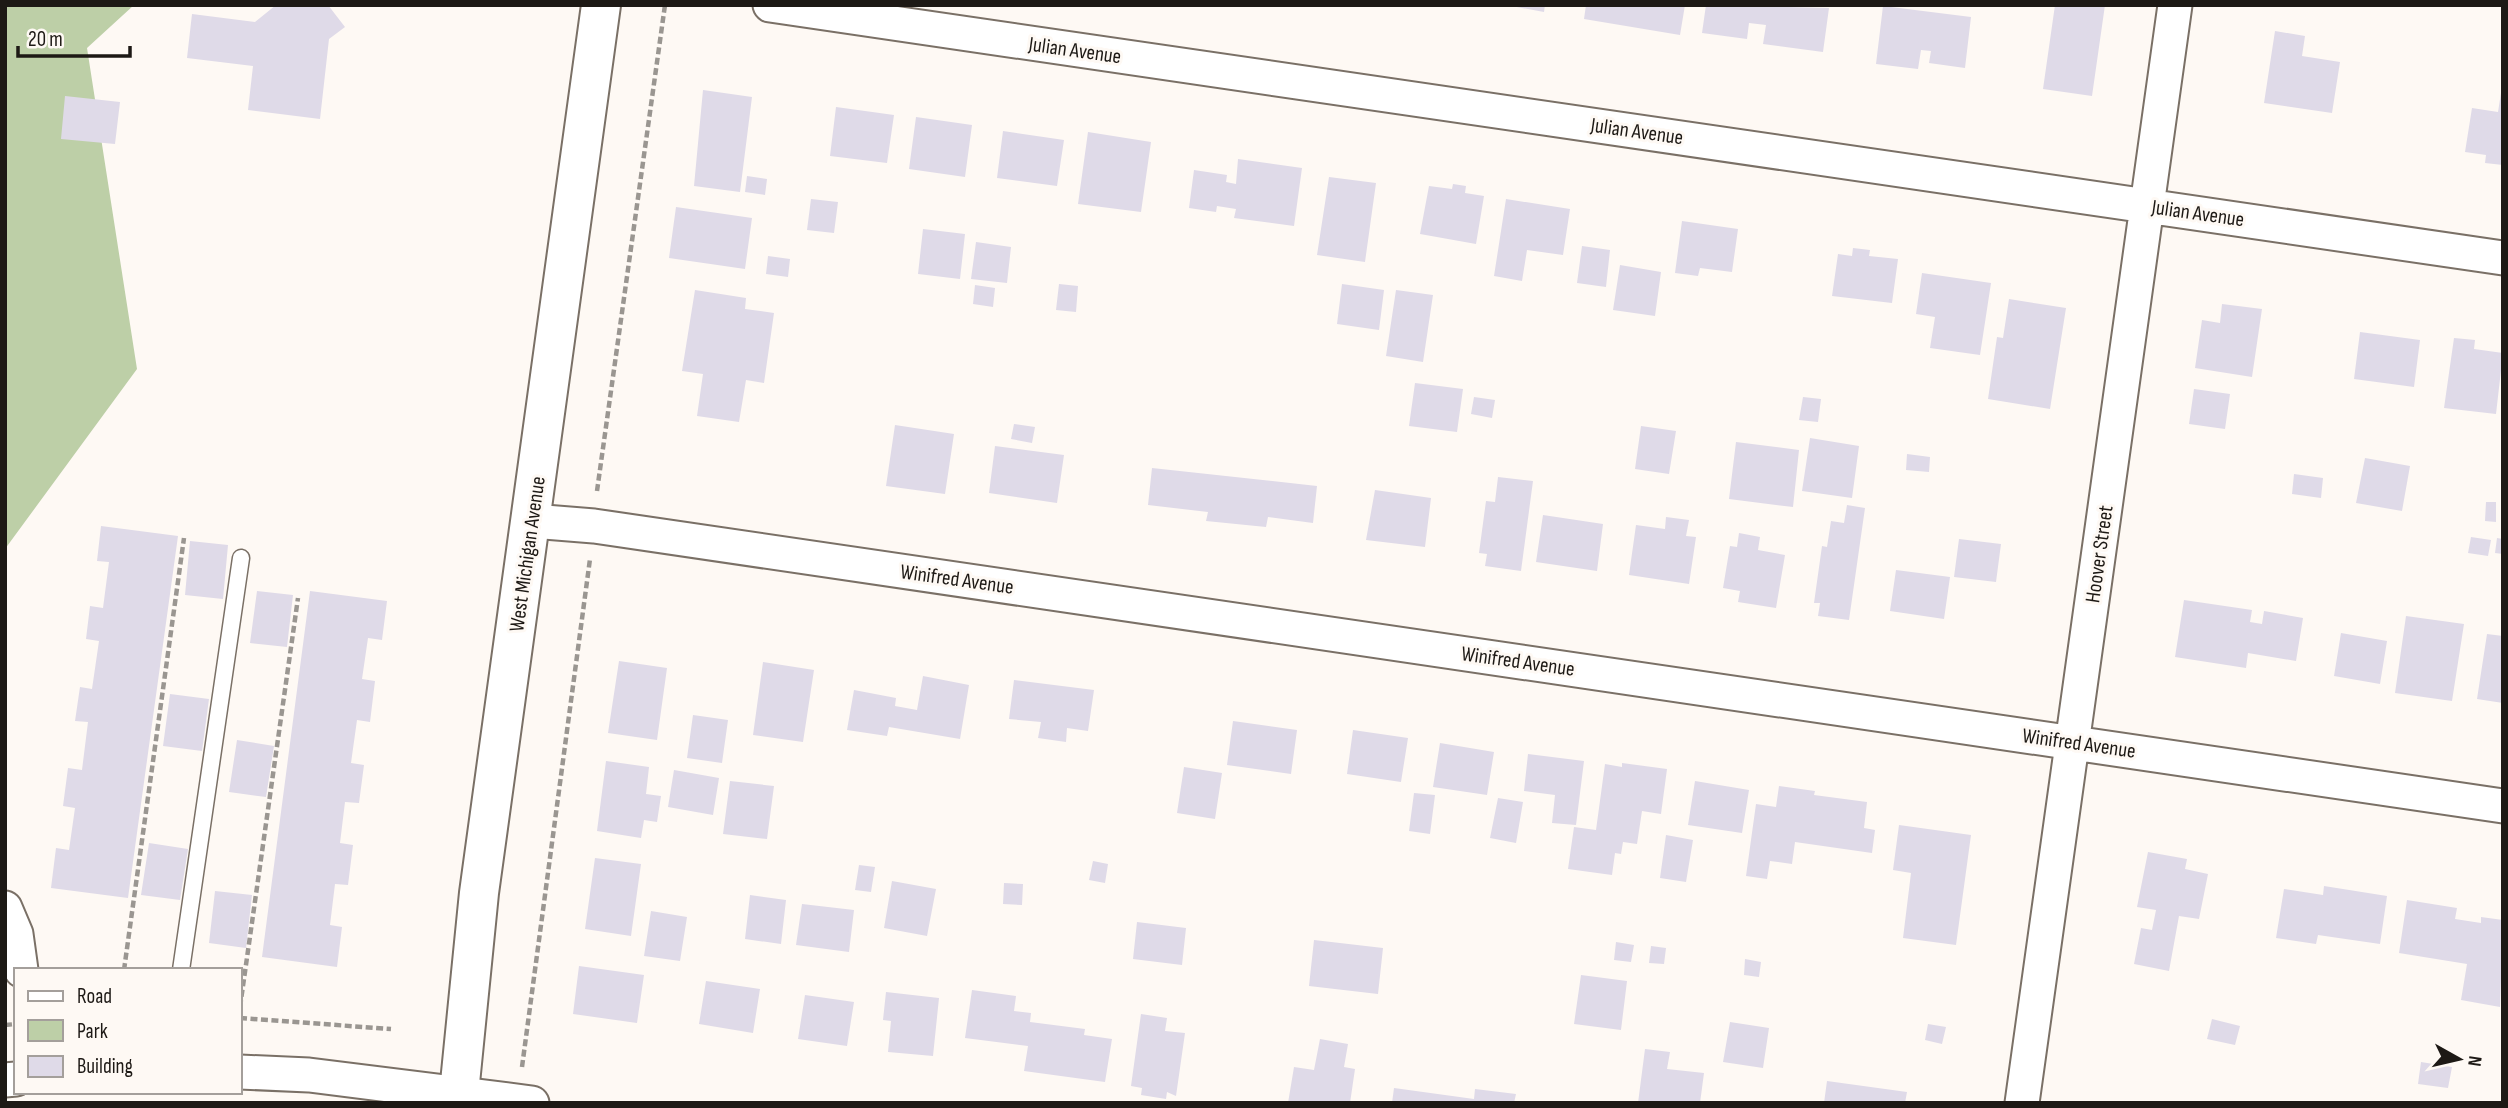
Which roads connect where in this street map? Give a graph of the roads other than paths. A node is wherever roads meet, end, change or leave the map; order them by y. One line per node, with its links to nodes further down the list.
1 (601, 5): 6 (street, West Michigan Avenue)
2 (770, 5): 4 (street, Julian Avenue)
3 (2175, 5): 4 (street, Hoover Street)
4 (2148, 206): 5 (street, Julian Avenue); 8 (street, Hoover Street)
5 (2503, 258)
6 (532, 521): 8 (street, Winifred Avenue); 14 (street, West Michigan Avenue)
7 (241, 558): 12 (lane)
8 (2072, 742): 9 (street, Winifred Avenue); 16 (street, Hoover Street)
9 (2503, 806)
10 (5, 908): 11 (street)
11 (20, 968)
12 (181, 968)
13 (242, 1072): 14 (street)
14 (458, 1097): 15 (street)
15 (532, 1103)
16 (2022, 1103)

